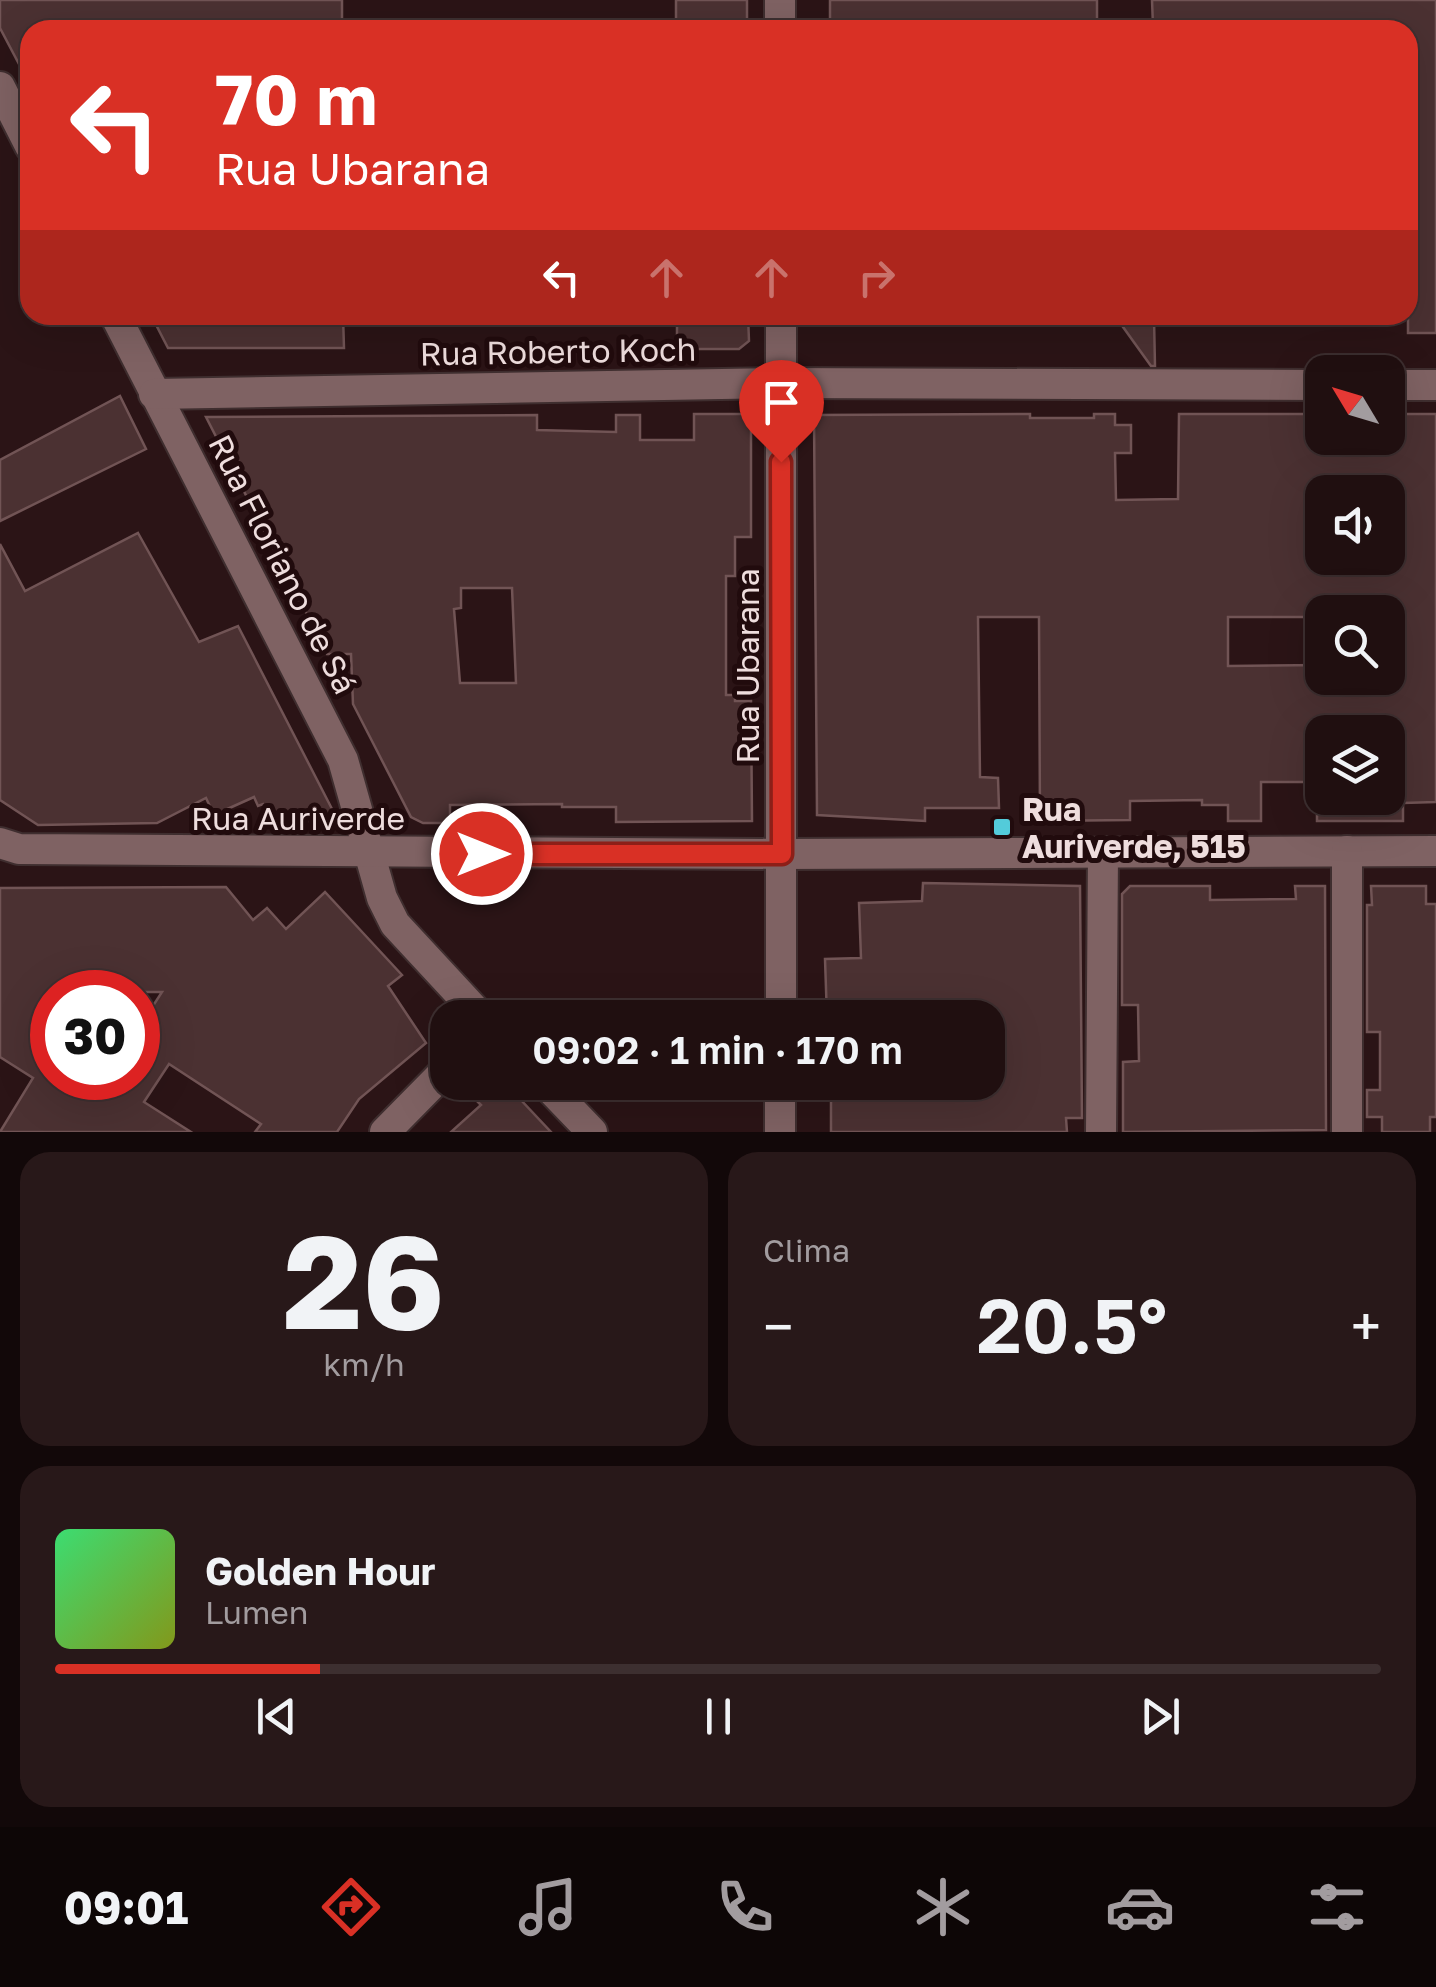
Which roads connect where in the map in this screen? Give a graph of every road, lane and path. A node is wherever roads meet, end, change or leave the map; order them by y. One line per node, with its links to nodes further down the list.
1 (0, 86): 2 (street)
2 (20, 126)
3 (120, 325): 9 (street, Rua Floriano de Sá)
4 (781, 325): 5 (street, Rua Ubarana)
5 (781, 383): 6 (street, Rua Roberto Koch); 9 (street, Rua Roberto Koch); 15 (street, Rua Ubarana)
6 (1305, 385)
7 (1405, 385): 8 (street)
8 (1436, 385)
9 (154, 394): 14 (street, Rua Floriano de Sá)
10 (0, 843): 14 (street, Rua Auriverde)
11 (1347, 851): 12 (street, Rua Auriverde); 13 (street, Rua Auriverde); 25 (street)
12 (1436, 851)
13 (1102, 852): 15 (street, Rua Auriverde); 24 (street)
14 (370, 853): 15 (street, Rua Auriverde); 16 (street, Rua Floriano de Sá)
15 (782, 854): 17 (street, Rua Ubarana)
16 (466, 1000)
17 (780, 1000)
18 (430, 1086): 21 (street)
19 (561, 1100): 22 (street)
20 (780, 1100): 23 (street)
21 (385, 1132)
22 (592, 1132)
23 (780, 1132)
24 (1101, 1132)
25 (1347, 1132)

